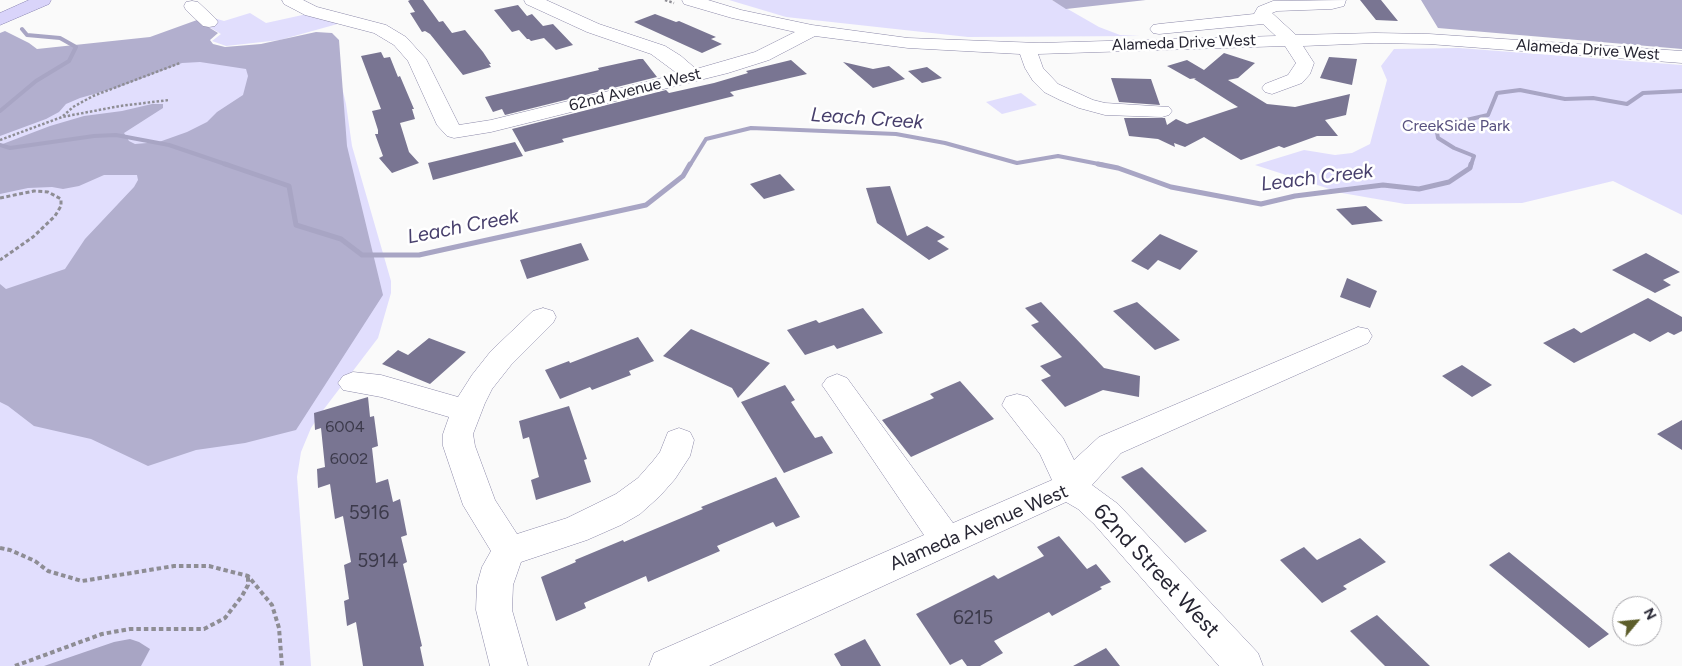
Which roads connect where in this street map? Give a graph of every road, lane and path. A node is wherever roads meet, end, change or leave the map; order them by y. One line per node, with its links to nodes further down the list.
1 (43, 0): 9 (main road)
2 (290, 0): 19 (street, 62nd Avenue West)
3 (532, 0): 19 (street)
4 (665, 0): 6 (path)
5 (1338, 0): 8 (street)
6 (682, 2): 12 (street, Alameda Drive West)
7 (192, 6): 10 (street)
8 (1267, 18): 11 (street); 13 (street)
9 (0, 20)
10 (209, 22)
11 (1160, 29)
12 (812, 30): 14 (street, 62nd Avenue West); 15 (street, Alameda Drive West)
13 (1290, 40): 15 (street, Alameda Drive West); 17 (street, Alameda Drive West); 20 (street)
14 (793, 41): 16 (street); 19 (street, 62nd Avenue West)
15 (1027, 49): 22 (street)
16 (926, 53)
17 (1682, 57)
18 (180, 63): 23 (path)
19 (692, 76)
20 (1272, 88)
21 (169, 100): 23 (path)
22 (1162, 111)
23 (62, 117): 24 (path)
24 (0, 140)
25 (0, 198): 26 (path)
26 (0, 260)
27 (543, 317): 32 (street)
28 (1358, 336): 34 (street, Alameda Avenue West)
29 (353, 382): 32 (street)
30 (836, 385): 35 (street)
31 (1017, 405): 34 (street)
32 (466, 410): 37 (street)
33 (679, 440): 37 (street)
34 (1073, 490): 35 (street, Alameda Avenue West); 43 (street, 62nd Street West)
35 (947, 540): 42 (street, Alameda Avenue West)
36 (0, 548): 38 (path)
37 (509, 551): 41 (street)
38 (248, 576): 39 (path); 40 (path)
39 (15, 666)
40 (282, 666)
41 (508, 666)
42 (668, 666)
43 (1244, 666)

